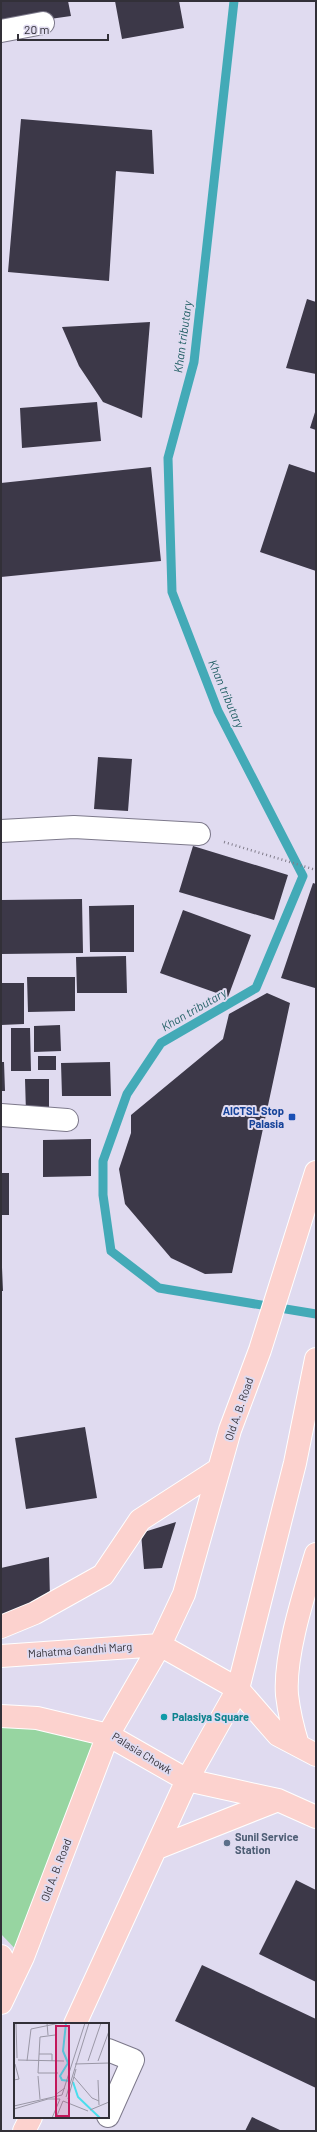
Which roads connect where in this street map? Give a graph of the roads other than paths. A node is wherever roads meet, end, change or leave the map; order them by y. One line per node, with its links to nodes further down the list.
1 (44, 24): 2 (street)
2 (1, 31)
3 (1, 831): 4 (street)
4 (198, 834)
5 (1, 1116): 6 (street)
6 (67, 1120)
7 (316, 1172): 9 (main road, Old A. B. Road)
8 (315, 1364): 14 (main road)
9 (219, 1469): 11 (main road); 12 (main road, Old A. B. Road)
10 (316, 1554): 17 (main road)
11 (1, 1628)
12 (160, 1644): 13 (main road, Mahatma Gandhi Marg); 14 (main road); 16 (main road, Palasia Chowk)
13 (1, 1656)
14 (238, 1689): 17 (main road); 18 (main road)
15 (1, 1716): 16 (main road)
16 (108, 1734): 18 (main road, Palasia Chowk); 23 (main road, Old A. B. Road)
17 (307, 1750)
18 (187, 1780): 19 (main road, Palasia Chowk); 21 (main road)
19 (278, 1800): 20 (main road, Palasia Chowk); 21 (main road)
20 (316, 1817)
21 (157, 1848): 25 (main road)
22 (1, 1956): 23 (main road)
23 (13, 1978): 24 (main road, Old A. B. Road)
24 (1, 2003)
25 (75, 2023)
26 (109, 2050): 27 (street)
27 (109, 2115)
28 (30, 2118): 30 (main road)
29 (108, 2118): 31 (street)
30 (24, 2131)
31 (101, 2131)

